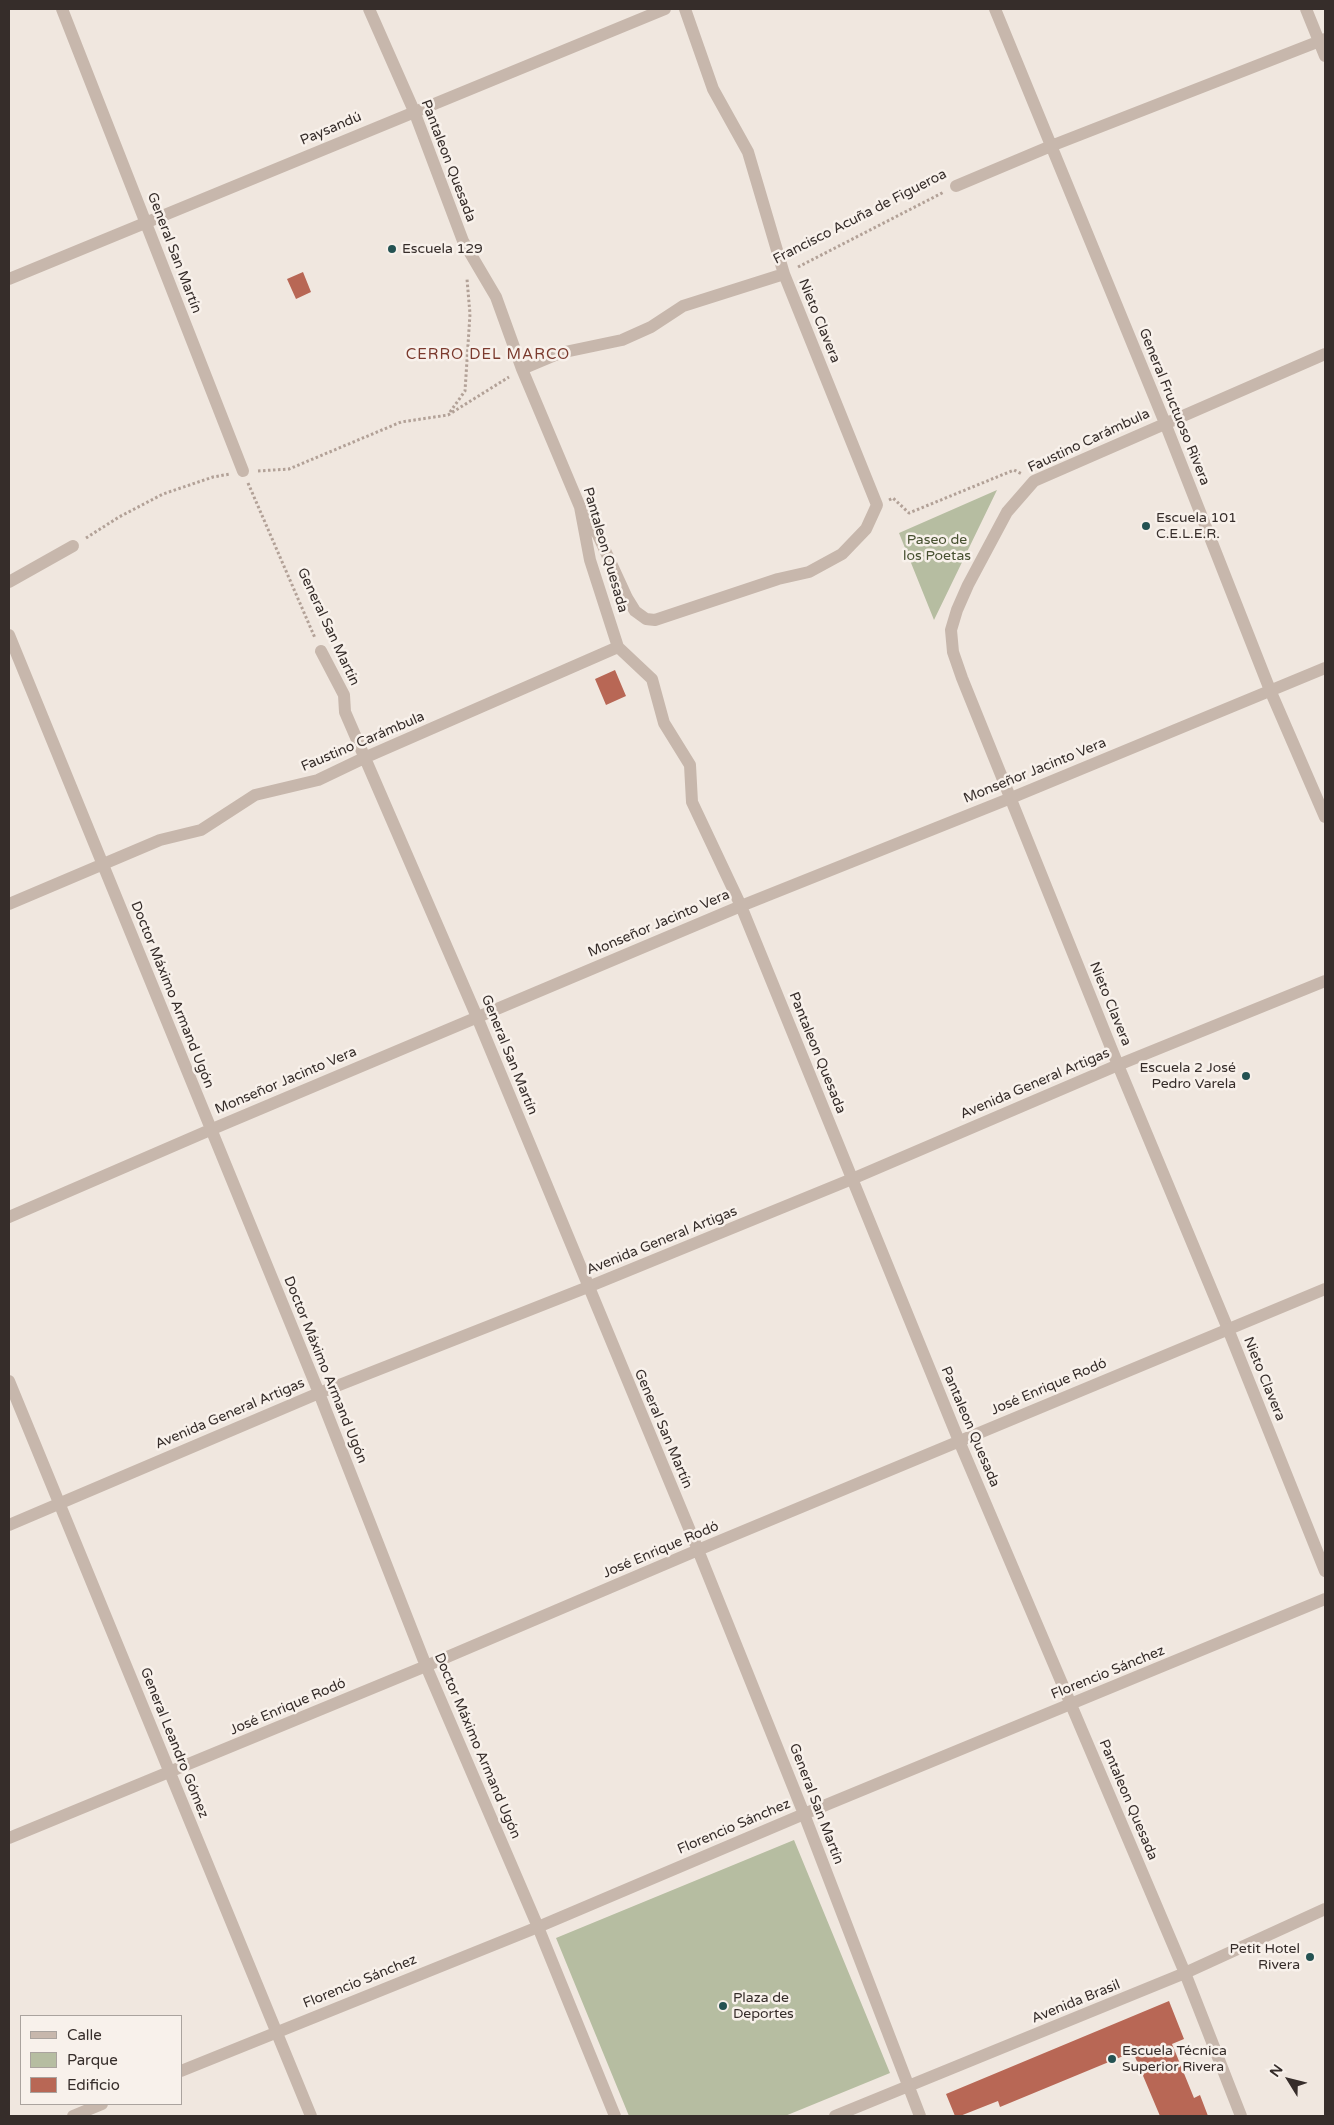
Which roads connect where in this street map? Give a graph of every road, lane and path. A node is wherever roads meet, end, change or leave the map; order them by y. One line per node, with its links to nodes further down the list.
1 (62, 9): 12 (street, General San Martín)
2 (369, 9): 9 (street, Pantaleon Quesada)
3 (665, 9): 9 (street, Paysandú)
4 (685, 9): 13 (street, Nieto Clavera)
5 (995, 9): 10 (street, General Fructuoso Rivera)
6 (1306, 9): 7 (street)
7 (1322, 41): 8 (street); 10 (street, Francisco Acuña de Figueroa)
8 (1325, 56)
9 (414, 111): 12 (street, Paysandú); 17 (street, Pantaleon Quesada)
10 (1051, 146): 11 (street, Francisco Acuña de Figueroa); 19 (street, General Fructuoso Rivera)
11 (956, 186): 13 (path, Francisco Acuña de Figueroa)
12 (146, 223): 15 (street, Paysandú); 20 (street, General San Martín)
13 (784, 274): 17 (street, Francisco Acuña de Figueroa); 22 (street, Nieto Clavera)
14 (467, 278): 18 (path)
15 (9, 279)
16 (1325, 354): 19 (street, Faustino Carámbula)
17 (522, 369): 18 (path); 23 (street, Pantaleon Quesada)
18 (448, 415): 20 (path)
19 (1165, 423): 21 (street, Faustino Carámbula); 31 (street, General Fructuoso Rivera)
20 (243, 471): 24 (path); 29 (path, General San Martín)
21 (1034, 481): 22 (path); 26 (street, Faustino Carámbula)
22 (877, 505): 23 (street)
23 (580, 507): 28 (street, Pantaleon Quesada)
24 (73, 546): 25 (street)
25 (9, 582)
26 (968, 585): 33 (street, Nieto Clavera)
27 (9, 635): 35 (street, Doctor Máximo Armand Ugón)
28 (618, 647): 32 (street, Faustino Carámbula); 37 (street, Pantaleon Quesada)
29 (321, 651): 32 (street, General San Martín)
30 (1325, 668): 31 (street, Monseñor Jacinto Vera)
31 (1270, 690): 33 (street, Monseñor Jacinto Vera); 34 (street, General Fructuoso Rivera)
32 (364, 758): 35 (street, Faustino Carámbula); 39 (street, General San Martín)
33 (1011, 798): 37 (street, Monseñor Jacinto Vera); 40 (street, Nieto Clavera)
34 (1325, 817)
35 (104, 864): 36 (street, Faustino Carámbula); 41 (street, Doctor Máximo Armand Ugón)
36 (9, 904)
37 (741, 906): 39 (street, Monseñor Jacinto Vera); 42 (street, Pantaleon Quesada)
38 (1325, 981): 40 (street, Avenida General Artigas)
39 (477, 1017): 41 (street, Monseñor Jacinto Vera); 44 (street, General San Martín)
40 (1118, 1065): 42 (street, Avenida General Artigas); 46 (street, Nieto Clavera)
41 (210, 1130): 43 (street, Monseñor Jacinto Vera); 48 (street, Doctor Máximo Armand Ugón)
42 (852, 1179): 44 (street, Avenida General Artigas); 49 (street, Pantaleon Quesada)
43 (9, 1217)
44 (588, 1287): 48 (street, Avenida General Artigas); 52 (street, General San Martín)
45 (1325, 1289): 46 (street, José Enrique Rodó)
46 (1228, 1329): 49 (street, José Enrique Rodó); 53 (street, Nieto Clavera)
47 (9, 1381): 50 (street, General Leandro Gómez)
48 (319, 1393): 50 (street, Avenida General Artigas); 55 (street, Doctor Máximo Armand Ugón)
49 (959, 1441): 52 (street, José Enrique Rodó); 56 (street, Pantaleon Quesada)
50 (59, 1504): 51 (street, Avenida General Artigas); 57 (street, General Leandro Gómez)
51 (9, 1525)
52 (698, 1550): 55 (street, José Enrique Rodó); 58 (street, General San Martín)
53 (1325, 1571)
54 (1325, 1600): 56 (street, Florencio Sánchez)
55 (426, 1666): 57 (street, José Enrique Rodó); 61 (street, Doctor Máximo Armand Ugón)
56 (1072, 1704): 58 (street, Florencio Sánchez); 62 (street, Pantaleon Quesada)
57 (170, 1773): 59 (street, José Enrique Rodó); 63 (street, General Leandro Gómez)
58 (804, 1814): 61 (street, Florencio Sánchez); 65 (street, General San Martín)
59 (9, 1838)
60 (1325, 1909): 62 (street, Avenida Brasil)
61 (538, 1927): 63 (street, Florencio Sánchez); 69 (street, Doctor Máximo Armand Ugón)
62 (1185, 1973): 65 (street, Avenida Brasil); 72 (street, Pantaleon Quesada)
63 (276, 2031): 64 (street, Florencio Sánchez); 68 (street, General Leandro Gómez)
64 (182, 2071)
65 (908, 2087): 70 (street, Avenida Brasil); 71 (street, General San Martín)
66 (100, 2105): 67 (street)
67 (73, 2116)
68 (311, 2116)
69 (615, 2116)
70 (834, 2116)
71 (920, 2116)
72 (1241, 2116)

